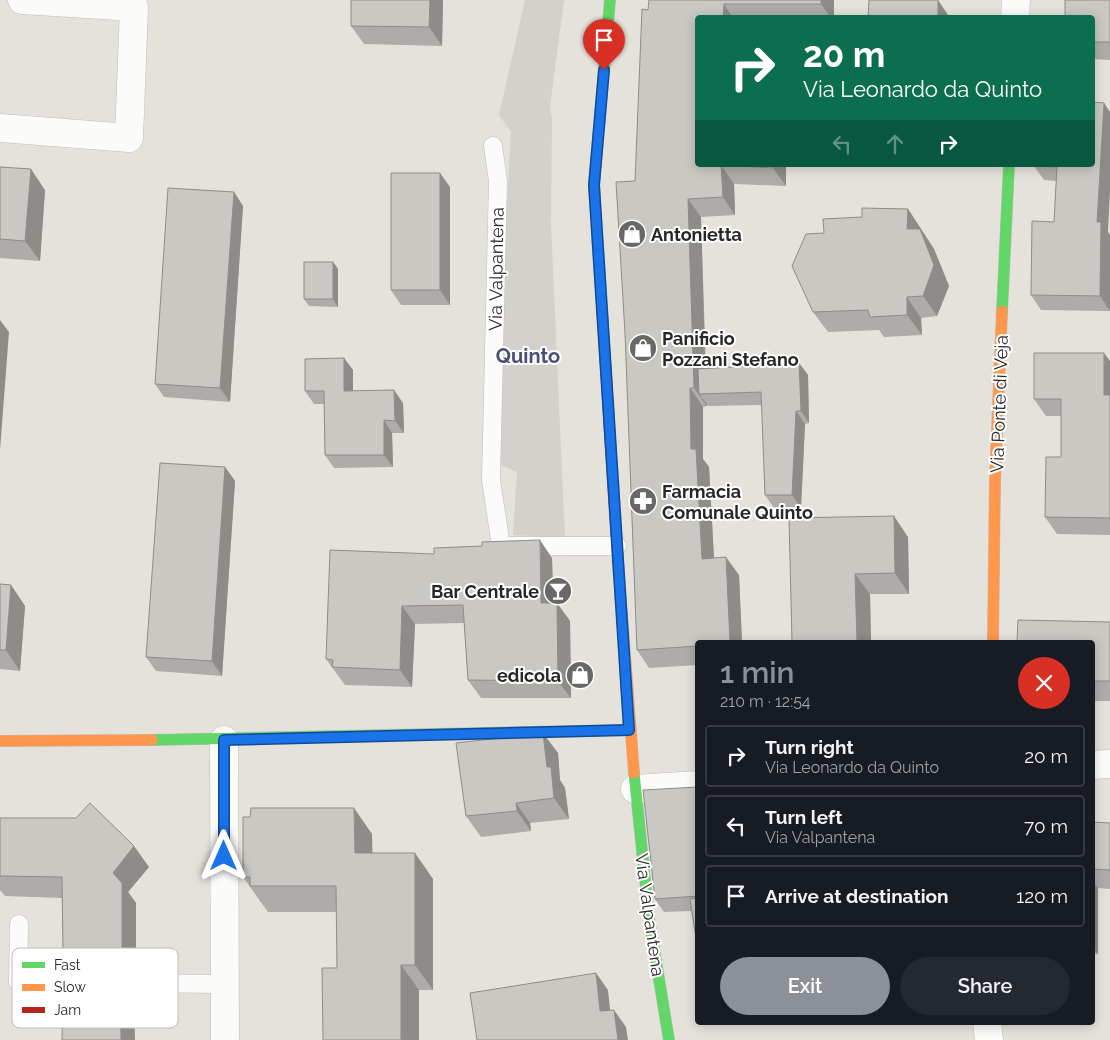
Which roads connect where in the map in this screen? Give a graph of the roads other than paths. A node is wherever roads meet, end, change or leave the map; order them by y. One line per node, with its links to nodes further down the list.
1 (22, 0): 4 (street)
2 (610, 0): 9 (street, Via Valpantena)
3 (1016, 0): 5 (street)
4 (135, 4): 6 (street)
5 (1015, 15)
6 (1, 128)
7 (493, 146): 9 (lane, Via Valpantena)
8 (1009, 167): 10 (street, Via Ponte di Veja)
9 (617, 546): 11 (street, Via Valpantena)
10 (993, 640)
11 (629, 730): 12 (street); 17 (street, Via Valpantena)
12 (224, 740): 13 (street); 21 (street)
13 (0, 741)
14 (1110, 764): 15 (street)
15 (1095, 765)
16 (695, 785): 17 (street)
17 (635, 789): 24 (street, Via Valpantena)
18 (19, 924): 19 (lane)
19 (19, 948)
20 (178, 984): 21 (lane)
21 (225, 984): 23 (street)
22 (987, 1025): 25 (street)
23 (225, 1040)
24 (668, 1040)
25 (989, 1040)

